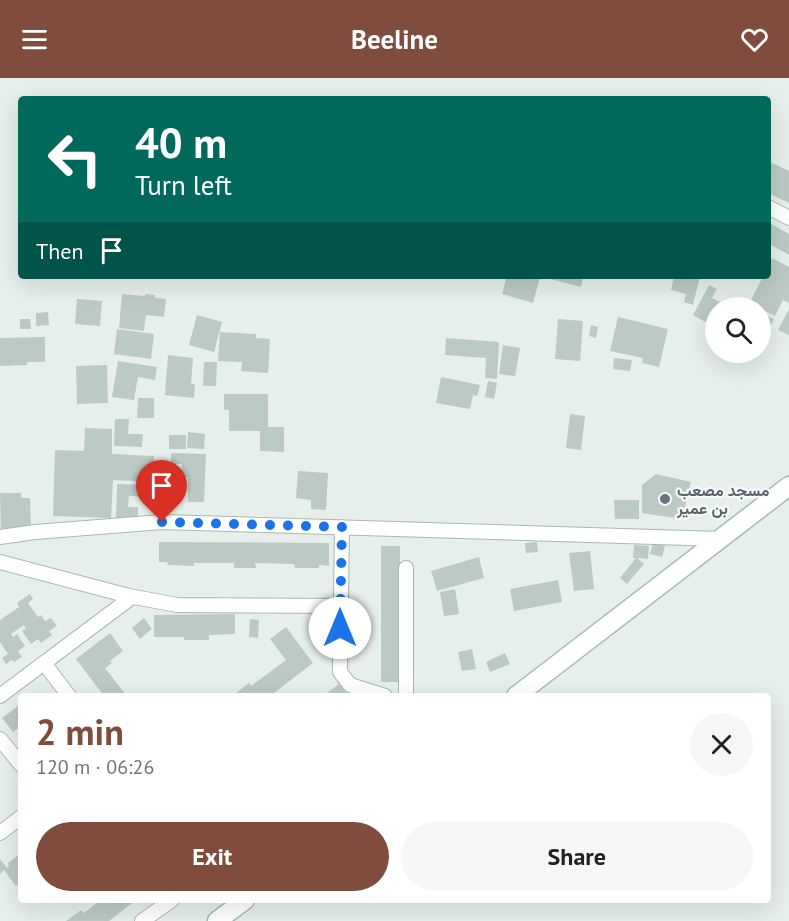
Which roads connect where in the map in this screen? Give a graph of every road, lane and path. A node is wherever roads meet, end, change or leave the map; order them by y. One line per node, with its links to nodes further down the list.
1 (771, 209): 2 (street)
2 (789, 218)
3 (789, 486): 6 (main road)
4 (342, 527): 5 (street); 6 (street); 10 (street)
5 (0, 537)
6 (722, 539): 15 (main road)
7 (0, 562): 9 (street)
8 (406, 568): 14 (street)
9 (132, 597): 10 (street); 11 (street)
10 (340, 606): 13 (street)
11 (44, 663): 12 (street); 16 (street)
12 (67, 693)
13 (375, 693)
14 (406, 693)
15 (520, 693)
16 (0, 696)
17 (0, 739): 18 (street)
18 (18, 761)
19 (18, 819): 20 (street)
20 (0, 833)
21 (168, 903): 23 (street)
22 (241, 903): 24 (main road)
23 (142, 921)
24 (217, 921)

